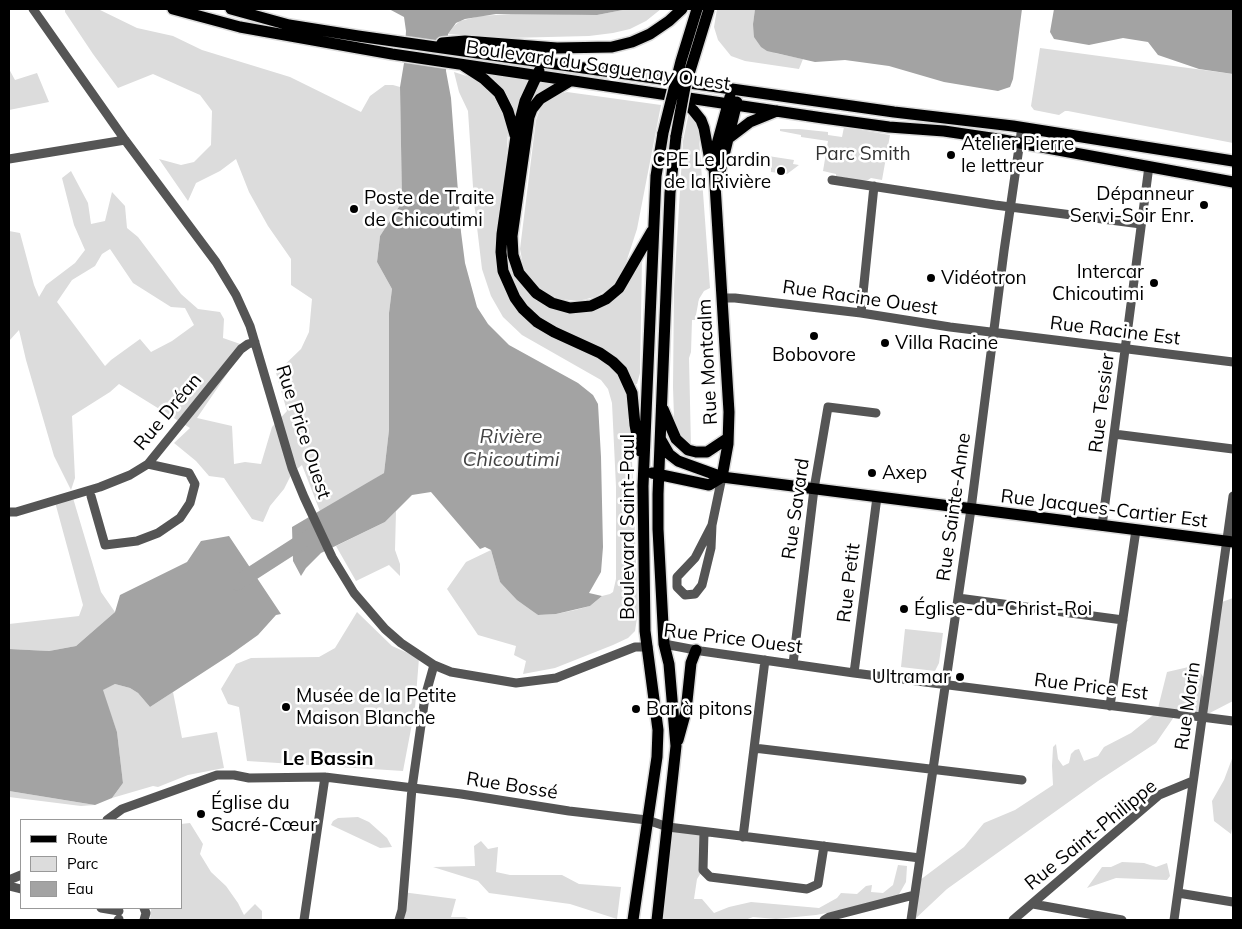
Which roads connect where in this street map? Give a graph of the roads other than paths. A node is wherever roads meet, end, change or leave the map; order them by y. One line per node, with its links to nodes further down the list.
1 (33, 9): 19 (street, Rue Price Ouest)
2 (173, 9): 9 (main road, Boulevard du Saguenay Ouest)
3 (231, 9): 7 (main road, Boulevard du Saguenay Ouest)
4 (682, 9): 7 (main road)
5 (697, 9): 31 (main road, Boulevard Saint-Paul, bridge)
6 (709, 9): 38 (main road, Boulevard Saint-Paul, bridge)
7 (464, 46): 8 (main road, Boulevard du Saguenay Ouest)
8 (544, 62): 10 (main road); 12 (main road, Boulevard du Saguenay Ouest)
9 (461, 64): 10 (main road, Boulevard du Saguenay Ouest); 17 (main road)
10 (537, 76): 11 (main road, Boulevard du Saguenay Ouest); 17 (main road)
11 (570, 81): 13 (main road, Boulevard du Saguenay Ouest); 31 (main road)
12 (735, 89): 14 (main road, Rue Montcalm); 16 (main road, Boulevard du Saguenay Ouest)
13 (674, 96): 14 (main road, Boulevard du Saguenay Ouest); 24 (main road)
14 (733, 104): 15 (main road, Boulevard du Saguenay Ouest); 18 (main road, Rue Montcalm); 24 (main road, Rue Montcalm)
15 (778, 111): 18 (main road); 20 (main road, Boulevard du Saguenay Ouest)
16 (1022, 127): 20 (street, Rue Sainte-Anne); 22 (main road, Boulevard du Saguenay Ouest)
17 (516, 136): 45 (main road)
18 (729, 138): 28 (main road, Rue Montcalm)
19 (125, 140): 21 (street); 35 (street, Rue Price Ouest)
20 (1020, 143): 23 (main road, Boulevard du Saguenay Ouest); 29 (street, Rue Sainte-Anne)
21 (9, 160)
22 (1233, 161)
23 (1149, 166): 26 (main road, Boulevard du Saguenay Ouest); 30 (street, Rue Tessier)
24 (713, 179): 28 (main road, Rue Montcalm)
25 (832, 180): 27 (street)
26 (1233, 182)
27 (874, 186): 29 (street); 33 (street)
28 (715, 195): 32 (main road, Rue Montcalm)
29 (1010, 207): 30 (street); 34 (street, Rue Sainte-Anne)
30 (1141, 224): 36 (street, Rue Tessier)
31 (653, 230): 45 (main road, Boulevard Saint-Paul)
32 (723, 298): 33 (street, Rue Racine Ouest); 41 (main road, Rue Montcalm)
33 (861, 314): 34 (street, Rue Racine Ouest)
34 (993, 332): 36 (street, Rue Racine Est); 52 (street, Rue Sainte-Anne)
35 (255, 342): 44 (street, Rue Dréan); 65 (street, Rue Price Ouest)
36 (1125, 348): 37 (street, Rue Racine Est); 40 (street, Rue Tessier)
37 (1233, 362)
38 (662, 406): 41 (main road); 42 (main road, Boulevard Saint-Paul)
39 (876, 413): 48 (street, Rue Savard)
40 (1114, 434): 43 (street); 55 (street, Rue Tessier)
41 (728, 438): 47 (main road, Rue Montcalm)
42 (660, 440): 46 (main road, Boulevard Saint-Paul); 47 (main road)
43 (1233, 449)
44 (148, 464): 49 (street); 53 (street, Rue Dréan)
45 (644, 470): 46 (main road); 61 (main road, Boulevard Saint-Paul)
46 (659, 475): 47 (main road); 60 (main road, Boulevard Saint-Paul)
47 (722, 478): 48 (main road, Rue Jacques-Cartier Est); 54 (street, Rue Montcalm)
48 (814, 489): 51 (main road, Rue Jacques-Cartier Est); 64 (street, Rue Savard)
49 (91, 496)
50 (1233, 496): 57 (street, Rue Morin)
51 (876, 497): 52 (main road, Rue Jacques-Cartier Est); 66 (street, Rue Petit)
52 (971, 510): 55 (main road, Rue Jacques-Cartier Est); 58 (street, Rue Sainte-Anne)
53 (9, 512)
54 (712, 525): 54 (street, Rue Montcalm)
55 (1102, 526): 56 (main road, Rue Jacques-Cartier Est)
56 (1136, 530): 57 (main road, Rue Jacques-Cartier Est); 59 (street)
57 (1230, 542): 69 (street, Rue Morin)
58 (958, 598): 59 (street); 67 (street, Rue Sainte-Anne)
59 (1123, 620): 68 (street)
60 (664, 644): 61 (main road, Rue Price Ouest); 62 (street, Rue Price Ouest); 71 (main road, Boulevard Saint-Paul)
61 (648, 647): 65 (street, Rue Price Ouest); 79 (main road, Boulevard Saint-Paul)
62 (696, 650): 63 (street, Rue Price Ouest); 71 (main road)
63 (765, 660): 64 (street, Rue Price Ouest); 72 (street)
64 (793, 664): 66 (street, Rue Price Ouest)
65 (434, 665): 77 (street)
66 (854, 672): 67 (street, Rue Price Ouest)
67 (945, 684): 68 (street, Rue Price Est); 73 (street, Rue Sainte-Anne)
68 (1110, 706): 69 (street, Rue Price Est)
69 (1202, 717): 70 (street, Rue Price Est); 76 (street, Rue Morin)
70 (1233, 721)
71 (676, 746): 80 (main road, Boulevard Saint-Paul)
72 (754, 748): 73 (street); 82 (street)
73 (933, 769): 75 (street); 84 (street, Rue Sainte-Anne)
74 (325, 777): 77 (street, Rue Bossé); 78 (street, Rue Bossé); 91 (street)
75 (1022, 780)
76 (1194, 781): 85 (street, Rue Morin); 88 (street, Rue Saint-Philippe)
77 (412, 788): 79 (street, Rue Bossé); 92 (street)
78 (108, 819)
79 (647, 820): 80 (street, Rue Bossé); 93 (main road, Boulevard Saint-Paul)
80 (668, 827): 81 (street, Rue Bossé); 94 (main road, Boulevard Saint-Paul)
81 (704, 832): 82 (street, Rue Bossé); 83 (street)
82 (744, 837): 83 (street, Rue Bossé)
83 (824, 846): 84 (street, Rue Bossé)
84 (920, 858): 86 (street, Rue Sainte-Anne)
85 (1178, 894): 87 (street); 99 (street, Rue Morin)
86 (914, 895): 95 (street); 96 (street, Rue Sainte-Anne)
87 (1233, 902)
88 (1033, 904): 97 (street, Rue Saint-Philippe); 98 (street)
89 (103, 909): 90 (street)
90 (119, 916)
91 (304, 920)
92 (399, 920)
93 (633, 920)
94 (657, 920)
95 (824, 920)
96 (911, 920)
97 (1013, 920)
98 (1122, 920)
99 (1174, 920)

